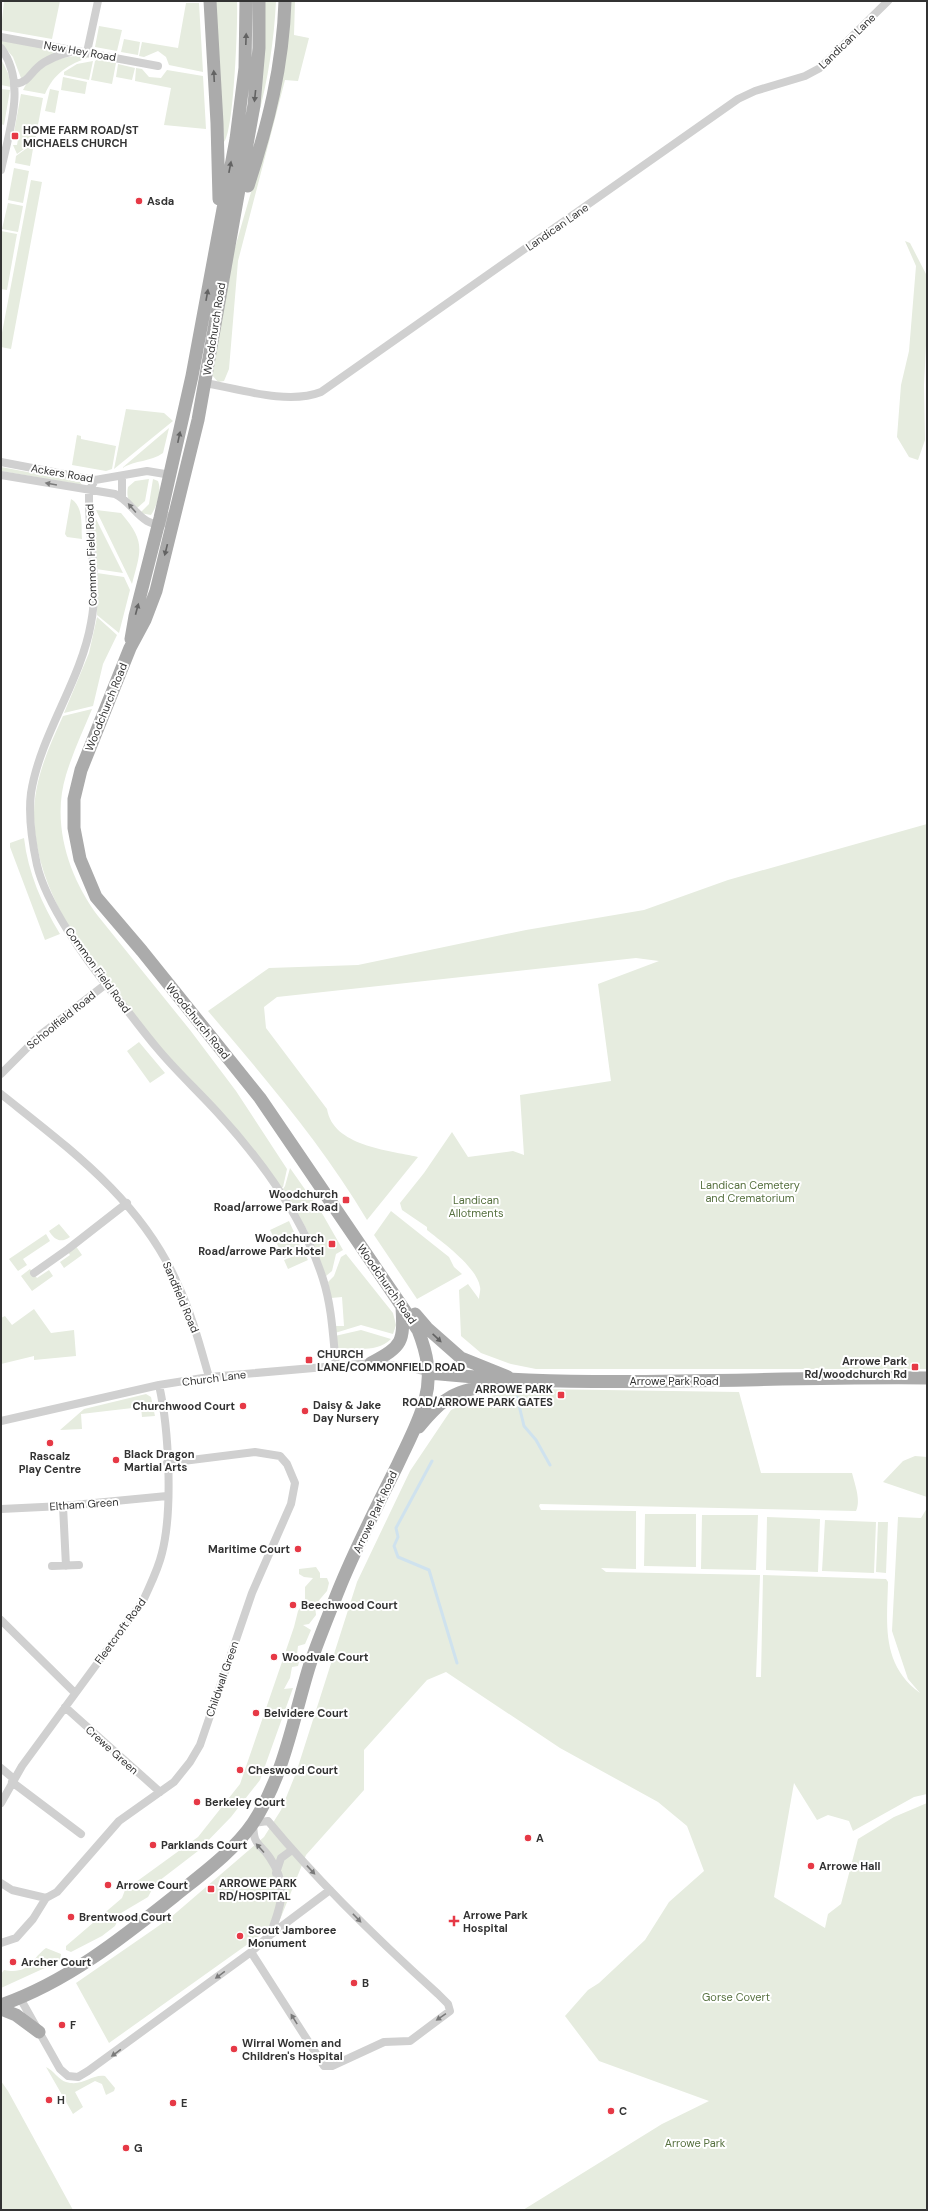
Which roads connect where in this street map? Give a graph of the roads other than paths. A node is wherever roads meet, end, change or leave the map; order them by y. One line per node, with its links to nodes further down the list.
1 (98, 1): 9 (street)
2 (210, 1): 13 (main road, one-way to 2)
3 (246, 1): 13 (main road, Woodchurch Road, one-way to 3)
4 (259, 1): 14 (main road, Woodchurch Road, one-way to 14)
5 (285, 1): 14 (main road)
6 (888, 1): 16 (street, Landican Lane)
7 (1, 36): 9 (street, New Hey Road)
8 (1, 48): 11 (street)
9 (82, 51): 10 (street, New Hey Road); 11 (street)
10 (158, 66)
11 (16, 84): 12 (street)
12 (1, 170)
13 (219, 227): 17 (main road, Woodchurch Road, one-way to 13)
14 (230, 241): 15 (main road, Woodchurch Road)
15 (220, 296): 16 (main road, Woodchurch Road); 17 (main road)
16 (205, 382): 18 (main road, Woodchurch Road)
17 (186, 402): 21 (main road, Woodchurch Road, one-way to 17)
18 (188, 458): 26 (street); 27 (main road, Woodchurch Road, one-way to 27)
19 (1, 462): 23 (street, Ackers Road)
20 (1, 475): 24 (street, Ackers Road, one-way to 20)
21 (170, 475): 22 (street, Ackers Road); 26 (main road, Woodchurch Road)
22 (122, 476): 23 (street, Ackers Road); 25 (street)
23 (95, 480): 24 (street, Common Field Road)
24 (89, 491): 25 (street, Ackers Road); 28 (street, Common Field Road)
25 (122, 497): 26 (street, one-way to 25)
26 (159, 525): 27 (main road, Woodchurch Road, one-way to 26)
27 (130, 648): 32 (main road, Woodchurch Road)
28 (106, 984): 29 (street, Schoolfield Road); 36 (street, Common Field Road)
29 (1, 1074)
30 (1, 1094): 31 (street, Sandfield Road)
31 (127, 1203): 33 (street); 38 (street, Sandfield Road)
32 (374, 1267): 34 (main road, Woodchurch Road); 40 (main road, one-way to 40)
33 (34, 1273)
34 (402, 1307): 35 (main road); 37 (main road, Woodchurch Road)
35 (371, 1363): 36 (street, Church Lane); 37 (street, Church Lane)
36 (336, 1366): 38 (street, Church Lane)
37 (429, 1373): 40 (main road, Arrowe Park Road); 43 (main road, Arrowe Park Road)
38 (209, 1377): 41 (street, Church Lane)
39 (927, 1378): 40 (main road, Arrowe Park Road)
40 (516, 1380): 43 (main road)
41 (159, 1385): 42 (street, Church Lane); 44 (street, Fleetcroft Road)
42 (1, 1421)
43 (411, 1436): 58 (main road, Arrowe Park Road)
44 (167, 1463): 45 (street, Fleetcroft Road); 56 (street, Childwall Green)
45 (168, 1496): 46 (street, Eltham Green); 52 (street, Fleetcroft Road)
46 (62, 1506): 47 (street, Eltham Green); 50 (street)
47 (1, 1509)
48 (79, 1565): 50 (street)
49 (52, 1566): 50 (street)
50 (66, 1566)
51 (1, 1620): 52 (street)
52 (74, 1692): 53 (street, Fleetcroft Road)
53 (65, 1707): 55 (street, Fleetcroft Road); 56 (street, Crewe Green)
54 (1, 1768): 55 (street)
55 (13, 1780): 57 (street, Fleetcroft Road); 59 (street)
56 (160, 1792): 64 (street, Childwall Green)
57 (1, 1803)
58 (253, 1823): 60 (street); 61 (street, one-way to 58); 68 (main road, Arrowe Park Road)
59 (81, 1834)
60 (292, 1850): 61 (street); 63 (street, one-way to 63)
61 (276, 1873): 65 (street)
62 (1, 1883): 64 (street)
63 (330, 1890): 65 (street); 67 (street, one-way to 67)
64 (46, 1898): 66 (street, Childwall Green)
65 (270, 1935): 67 (street)
66 (1, 1943)
67 (252, 1952): 71 (street, one-way to 71)
68 (20, 1998): 69 (main road, Arrowe Park Road); 71 (street)
69 (1, 2005)
70 (1, 2009): 71 (main road)
71 (39, 2032)

